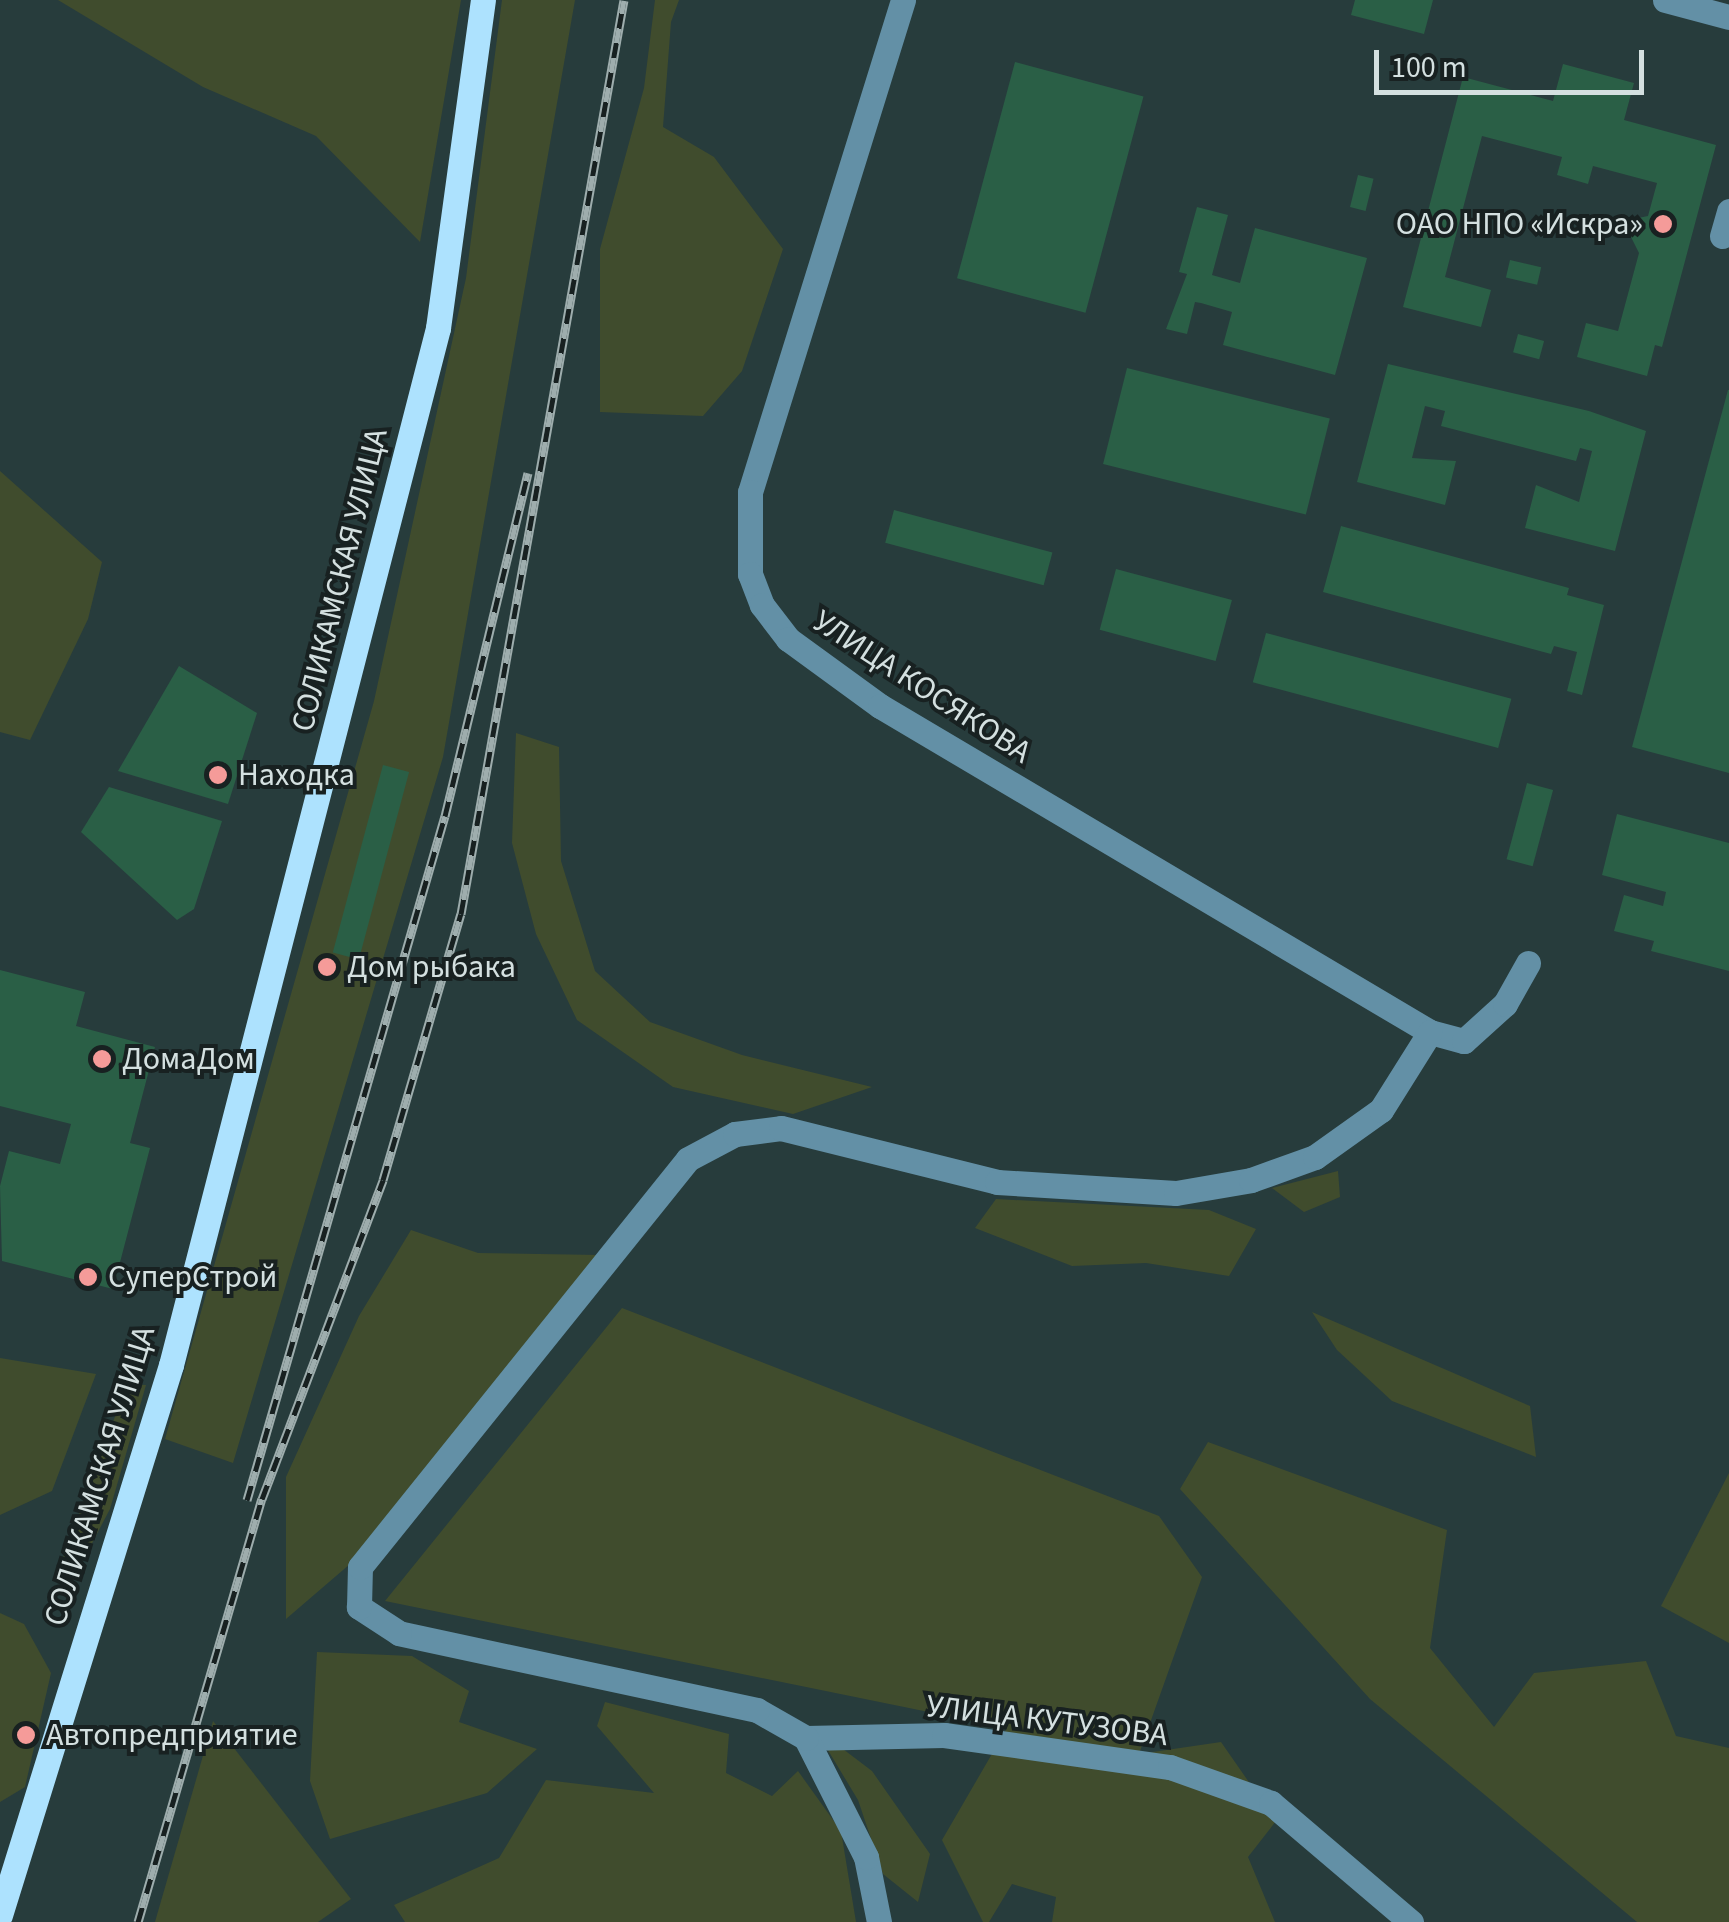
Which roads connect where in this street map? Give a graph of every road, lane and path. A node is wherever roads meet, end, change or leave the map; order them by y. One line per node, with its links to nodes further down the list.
1 (483, 0): 8 (main road, СОЛИКАМСКАЯ УЛИЦА)
2 (904, 0): 6 (street, УЛИЦА КОСЯКОВА)
3 (1665, 0): 4 (street)
4 (1729, 18)
5 (1528, 963): 6 (street)
6 (1430, 1032): 7 (street)
7 (806, 1738): 9 (street); 10 (street, УЛИЦА КУТУЗОВА)
8 (0, 1915)
9 (879, 1922)
10 (1411, 1922)

